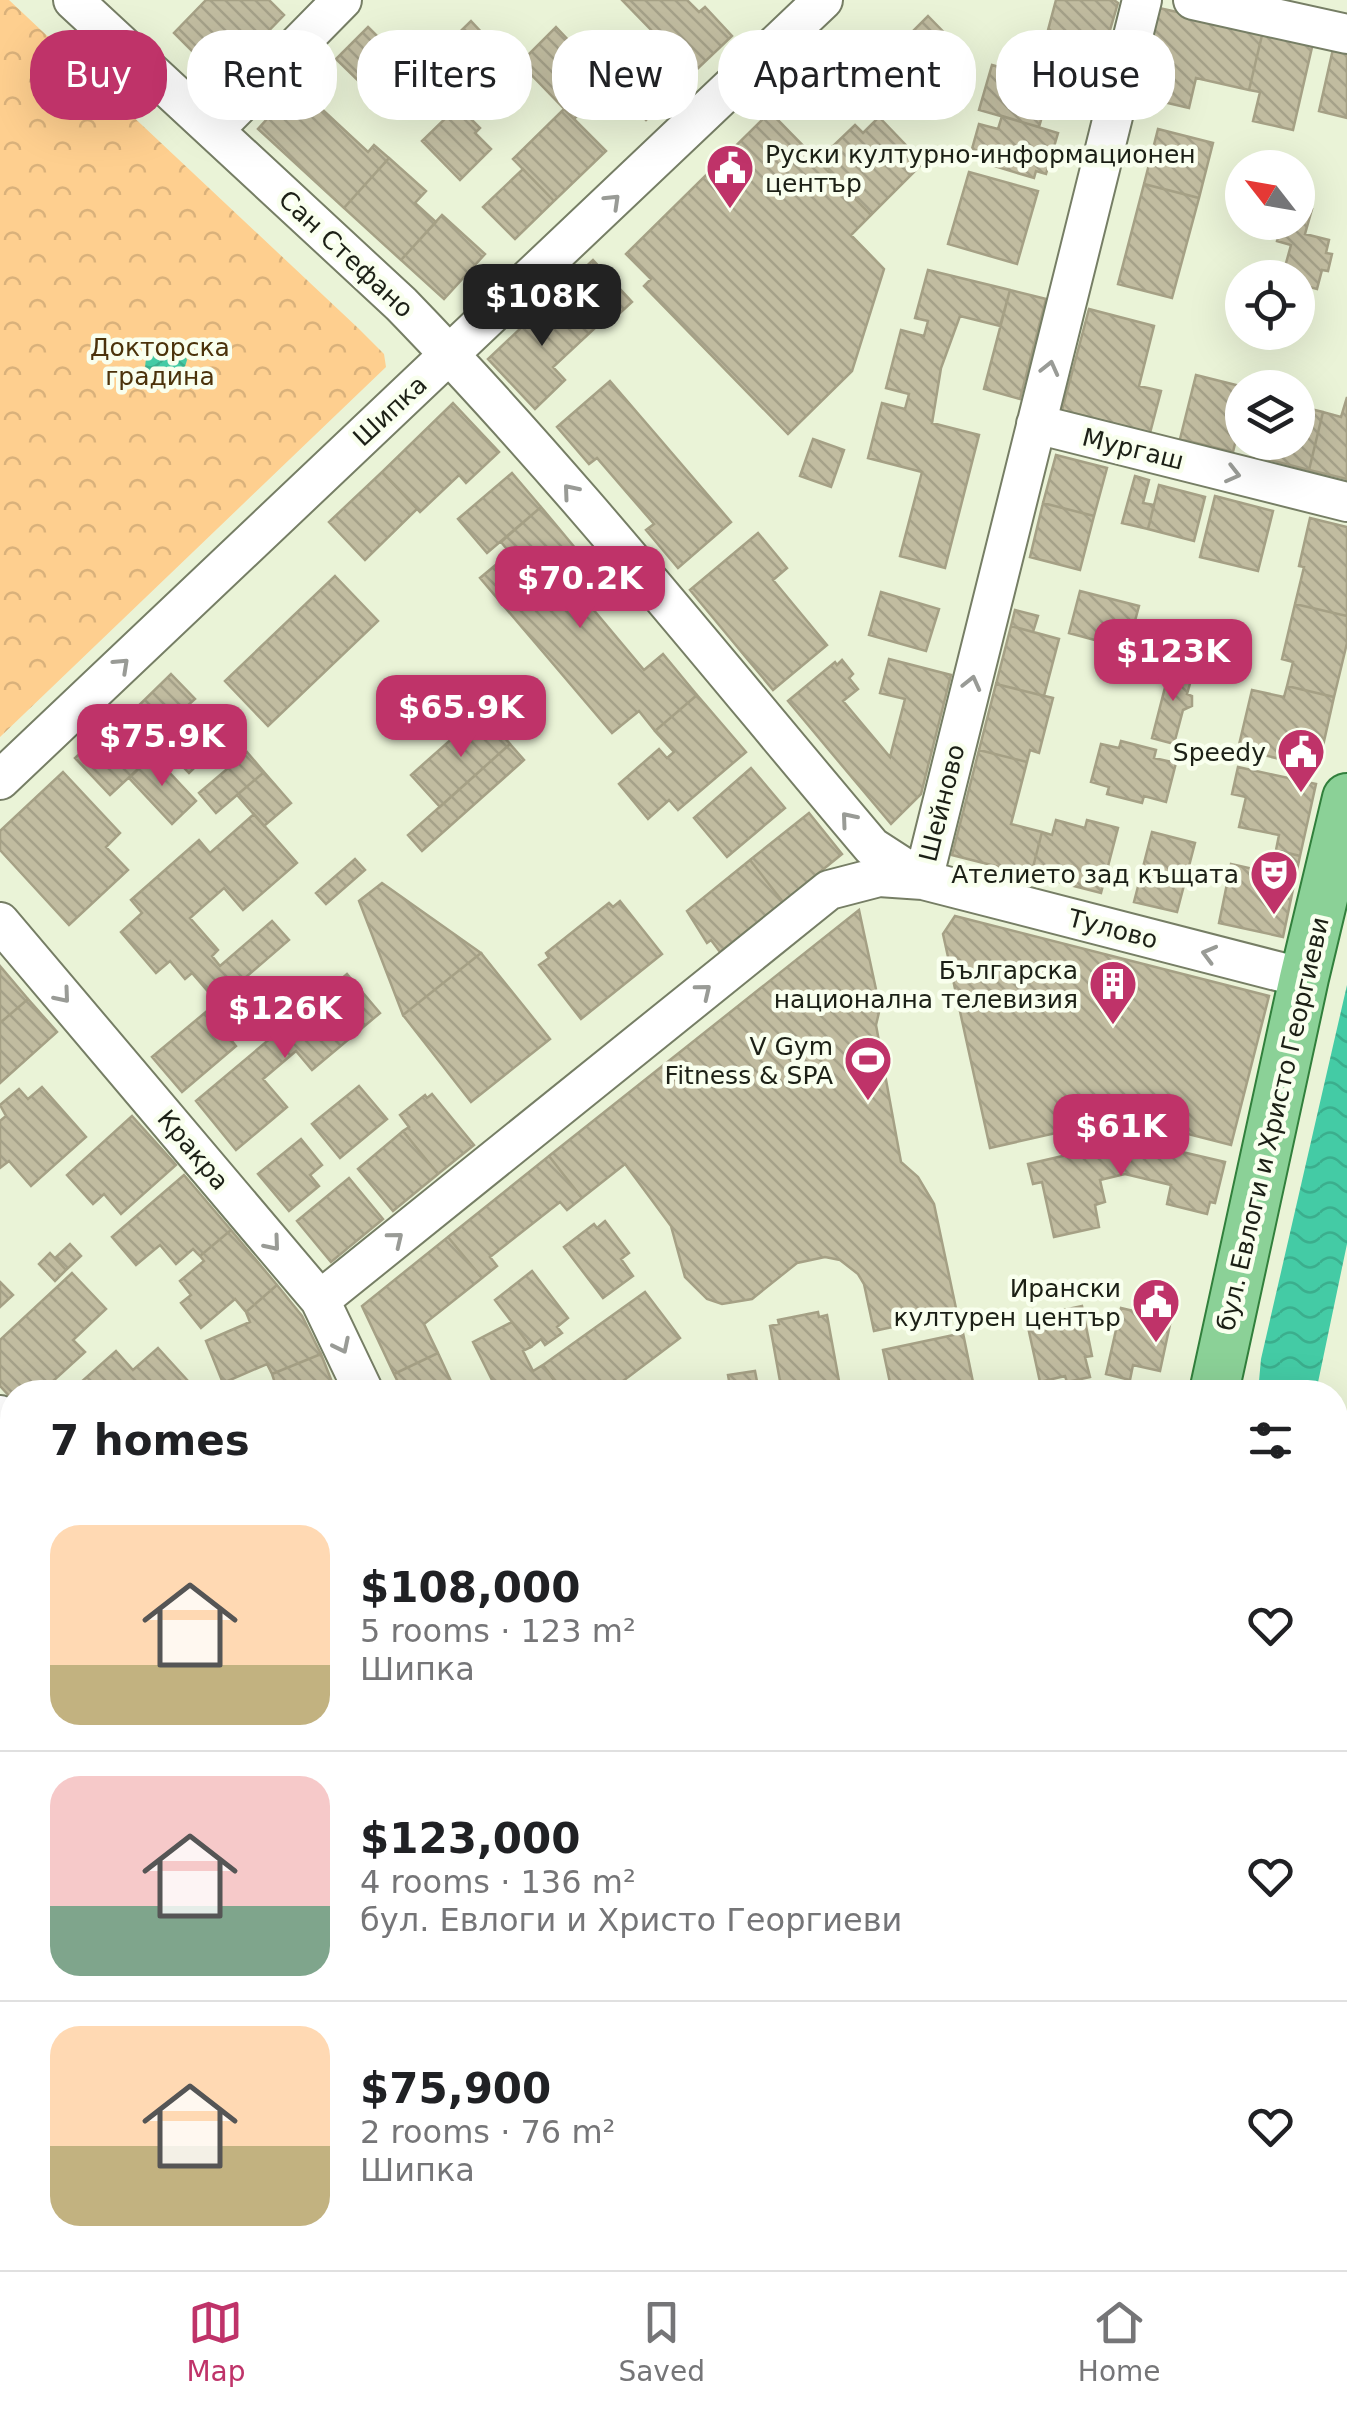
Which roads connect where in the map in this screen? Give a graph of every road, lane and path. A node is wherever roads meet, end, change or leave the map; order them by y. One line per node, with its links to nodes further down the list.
1 (73, 0): 7 (street, Сан Стефано)
2 (342, 0): 7 (street)
3 (823, 0): 8 (street, Шипка, one-way to 3)
4 (1142, 0): 9 (street, Шейново, one-way to 4)
5 (1194, 0): 6 (street)
6 (1347, 34)
7 (214, 130): 8 (street, Сан Стефано)
8 (450, 355): 11 (street, Шипка, one-way to 8); 13 (street, Сан Стефано, one-way to 8)
9 (1036, 424): 10 (street, Мургаш, one-way to 10); 13 (street, Шейново, one-way to 9)
10 (1347, 502)
11 (0, 780)
12 (1347, 798): 15 (main road, бул. Евлоги и Христо Георгиеви)
13 (923, 880): 15 (street, Тулово, one-way to 13); 16 (street, Шейново, one-way to 13)
14 (0, 922): 16 (street, Кракра, one-way to 16)
15 (1304, 978): 18 (main road, бул. Евлоги и Христо Георгиеви)
16 (320, 1300): 17 (street, Кракра, one-way to 17)
17 (358, 1380)
18 (1217, 1380)

